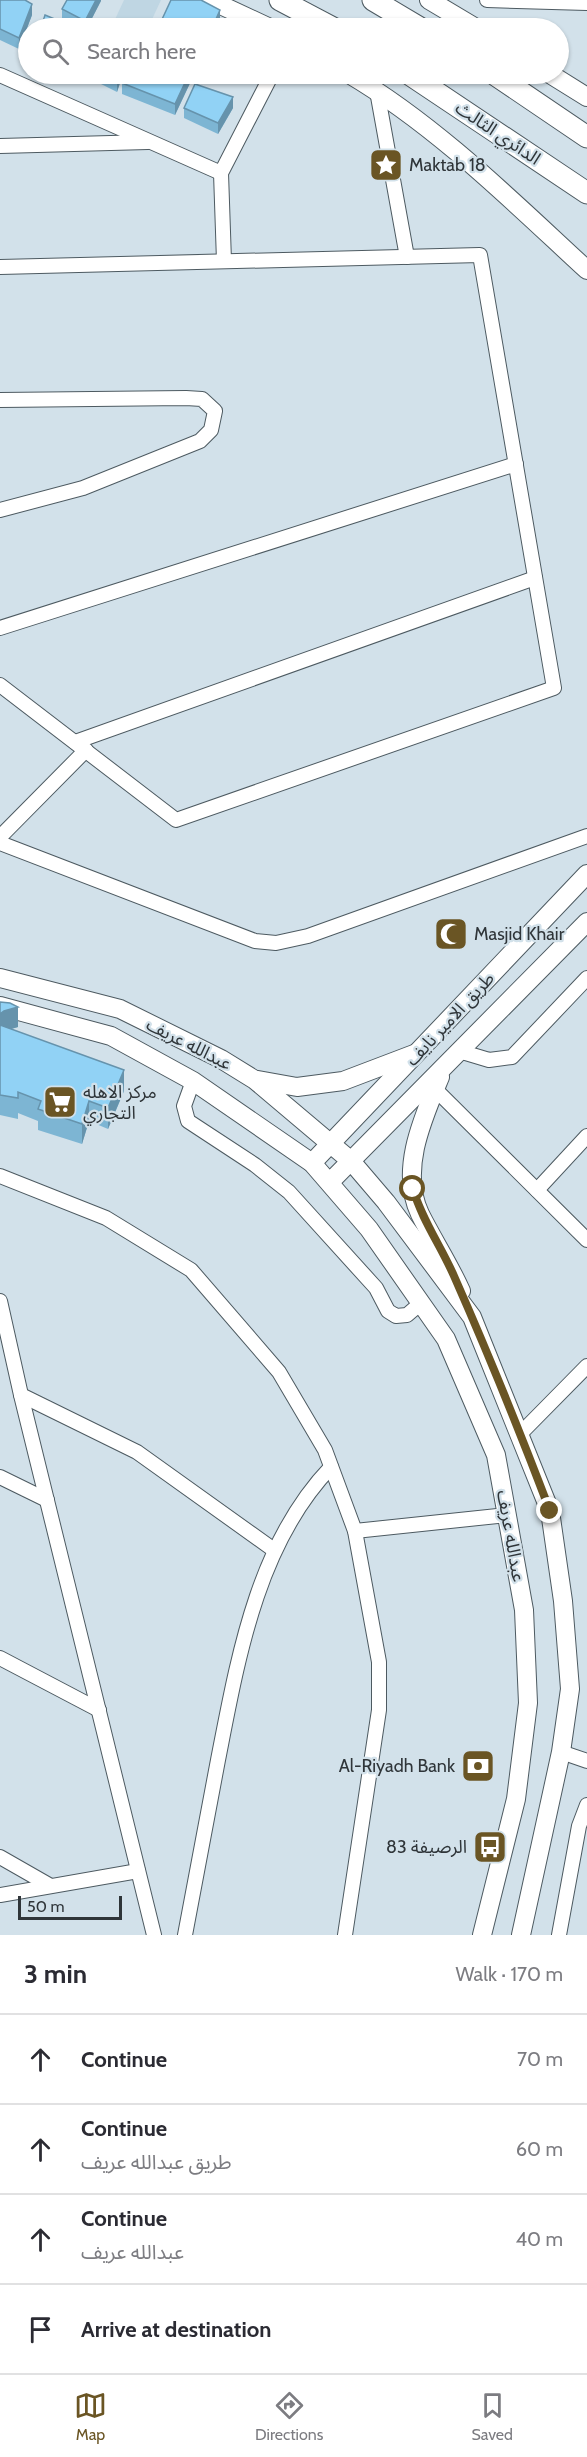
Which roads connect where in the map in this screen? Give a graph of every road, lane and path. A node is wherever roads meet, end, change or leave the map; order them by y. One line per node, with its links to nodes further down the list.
1 (210, 0): 7 (main road)
2 (280, 0): 8 (highway)
3 (373, 0): 9 (highway)
4 (429, 0): 10 (main road)
5 (488, 0): 6 (street)
6 (587, 3)
7 (249, 18)
8 (314, 18)
9 (403, 18)
10 (459, 18)
11 (0, 75): 12 (street)
12 (18, 83)
13 (20, 84): 22 (street)
14 (267, 84): 24 (street)
15 (365, 84): 19 (main road)
16 (424, 84): 25 (highway, الدائري الثالث)
17 (509, 84): 21 (highway)
18 (566, 84): 20 (main road)
19 (377, 91): 26 (street); 29 (main road)
20 (587, 97)
21 (587, 137)
22 (151, 142): 23 (street); 24 (street)
23 (0, 146)
24 (222, 173): 27 (street)
25 (587, 193)
26 (407, 257): 27 (street); 31 (street)
27 (224, 261): 28 (street)
28 (0, 267)
29 (587, 270)
30 (0, 400): 32 (street)
31 (516, 464): 33 (street); 34 (street)
32 (0, 510)
33 (535, 578): 36 (street); 36 (street)
34 (0, 628)
35 (0, 685): 36 (street)
36 (80, 746): 37 (street)
37 (7, 824): 39 (street)
38 (587, 836): 40 (street)
39 (0, 837)
40 (0, 843)
41 (587, 874): 46 (main road, طريق الامير نايف)
42 (587, 922): 47 (main road, طريق الامير نايف)
43 (0, 978): 49 (main road, عبدالله عريف)
44 (587, 978): 47 (street)
45 (0, 1006): 50 (main road, عبدالله عريف)
46 (421, 1051): 49 (main road); 53 (main road, طريق الامير نايف)
47 (459, 1051): 48 (main road, طريق الامير نايف)
48 (444, 1066): 51 (main road); 54 (main road, طريق الامير نايف)
49 (255, 1080): 53 (main road, عبدالله عريف)
50 (193, 1081): 55 (main road, عبدالله عريف); 60 (street)
51 (435, 1089): 58 (street); 62 (main road)
52 (587, 1136): 58 (street)
53 (332, 1144): 54 (main road, عبدالله عريف); 55 (main road, طريق الامير نايف)
54 (351, 1161): 57 (main road, طريق الامير نايف); 62 (main road, عبدالله عريف)
55 (312, 1163): 57 (main road, عبدالله عريف)
56 (0, 1176): 66 (street)
57 (330, 1182): 60 (main road, عبدالله عريف)
58 (537, 1190): 59 (street)
59 (587, 1240)
60 (421, 1303): 69 (main road, عبدالله عريف)
61 (0, 1304): 64 (street)
62 (472, 1317): 65 (main road, عبدالله عريف)
63 (587, 1366): 65 (street)
64 (21, 1395): 68 (street); 71 (street)
65 (520, 1434): 74 (main road, عبدالله عريف)
66 (331, 1467): 70 (street); 71 (street)
67 (0, 1477): 68 (street)
68 (47, 1500): 73 (street)
69 (507, 1515): 70 (street); 84 (main road, عبدالله عريف)
70 (355, 1532): 83 (street)
71 (274, 1550): 82 (street)
72 (0, 1658): 73 (street)
73 (99, 1710): 78 (street)
74 (561, 1752): 75 (street); 85 (main road, عبدالله عريف)
75 (587, 1761)
76 (587, 1805): 86 (street)
77 (0, 1857): 79 (street)
78 (138, 1871): 79 (street); 81 (street)
79 (49, 1886): 80 (street)
80 (0, 1895)
81 (154, 1935)
82 (185, 1935)
83 (345, 1935)
84 (482, 1935)
85 (521, 1935)
86 (559, 1935)

